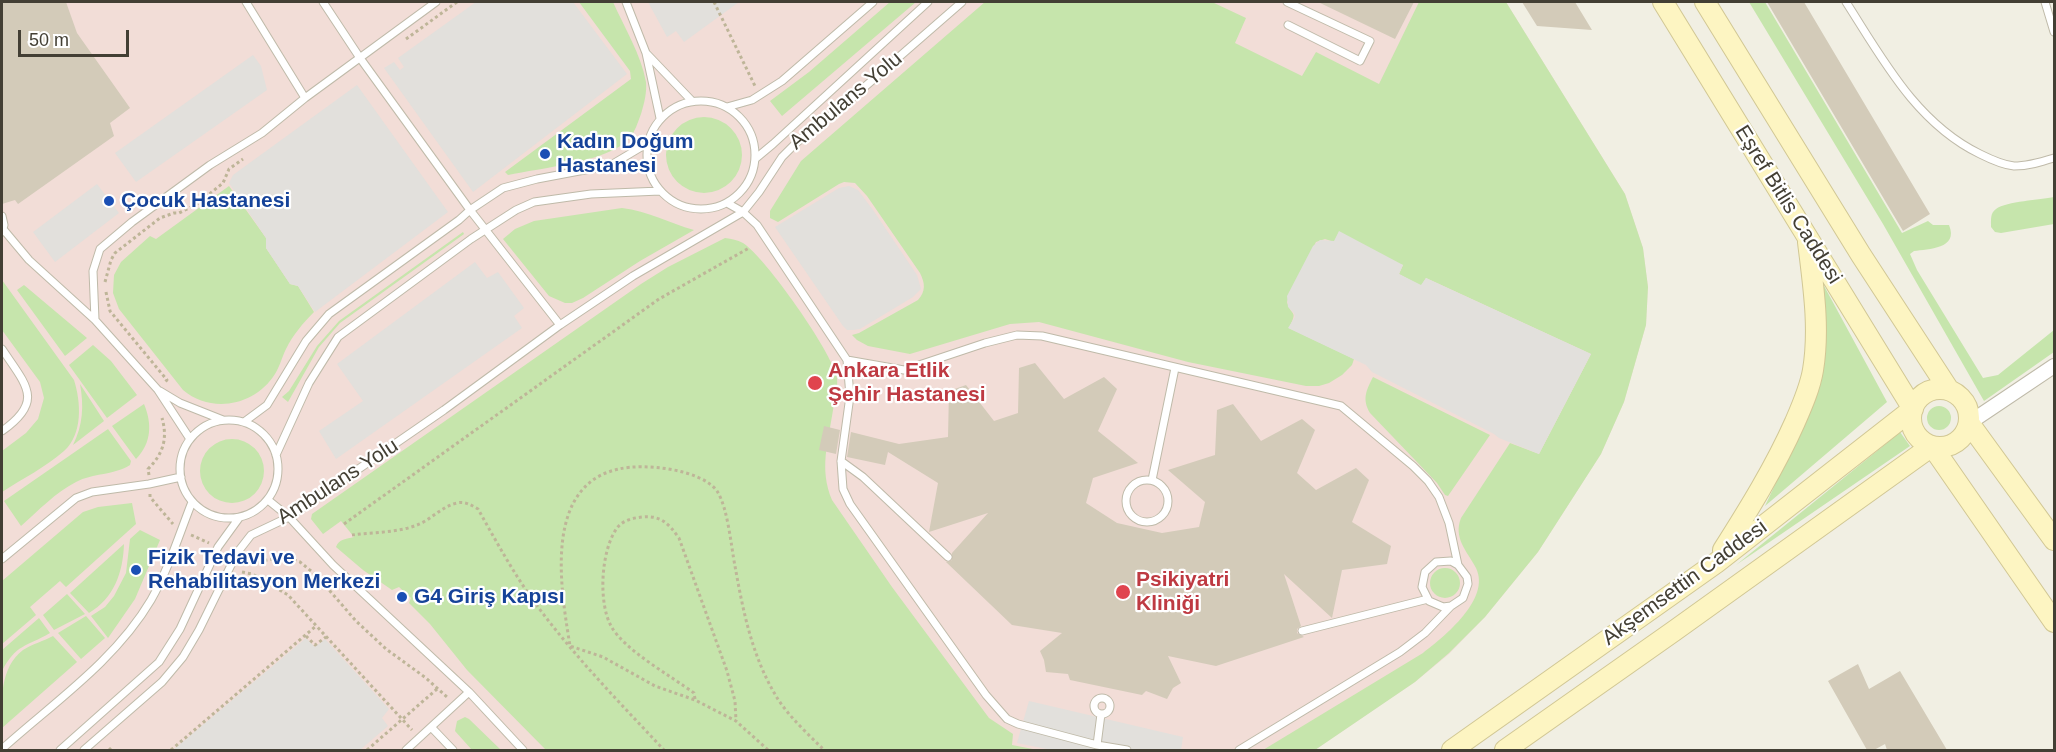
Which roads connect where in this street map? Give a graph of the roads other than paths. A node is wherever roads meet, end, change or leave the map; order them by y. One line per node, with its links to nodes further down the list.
1 (246, 2): 17 (lane)
2 (323, 2): 16 (lane)
3 (436, 2): 16 (lane)
4 (626, 2): 15 (lane)
5 (873, 2): 19 (lane)
6 (928, 2): 23 (lane)
7 (962, 2): 27 (lane, Ambulans Yolu)
8 (1287, 2): 13 (lane)
9 (1663, 2): 31 (main road, Eşref Bitlis Caddesi)
10 (1705, 2): 39 (main road, Eşref Bitlis Caddesi)
11 (1846, 2): 22 (lane)
12 (2045, 2): 14 (lane)
13 (1288, 25)
14 (2055, 32)
15 (646, 53): 18 (lane); 20 (lane)
16 (360, 58): 17 (lane); 26 (lane)
17 (305, 98): 32 (lane)
18 (691, 100): 19 (lane); 20 (lane)
19 (728, 107): 23 (lane)
20 (660, 118): 21 (lane)
21 (648, 143): 24 (lane); 26 (lane)
22 (2055, 158)
23 (755, 159): 25 (lane)
24 (660, 190): 25 (lane); 30 (lane)
25 (727, 203): 27 (lane)
26 (470, 210): 30 (lane); 42 (lane)
27 (743, 212): 33 (lane, Ambulans Yolu); 35 (lane)
28 (2, 216): 29 (lane)
29 (2, 230): 32 (lane)
30 (485, 230): 33 (lane); 47 (lane)
31 (1808, 237): 40 (main road, Eşref Bitlis Caddesi); 58 (main road)
32 (95, 320): 38 (lane)
33 (560, 325): 54 (lane, Ambulans Yolu)
34 (2, 349): 44 (lane)
35 (847, 360): 37 (lane); 48 (lane)
36 (2055, 366): 43 (street)
37 (1175, 368): 50 (lane); 59 (lane)
38 (158, 390): 41 (lane); 45 (lane)
39 (1949, 390): 40 (main road); 43 (main road, Eşref Bitlis Caddesi)
40 (1913, 409): 46 (main road, Eşref Bitlis Caddesi); 58 (main road, Akşemsettin Caddesi)
41 (224, 420): 42 (lane); 45 (lane)
42 (244, 422): 47 (lane)
43 (1969, 423): 46 (main road); 55 (main road, Eşref Bitlis Caddesi)
44 (2, 431)
45 (190, 439): 49 (lane)
46 (1932, 446): 62 (main road, Eşref Bitlis Caddesi); 77 (main road, Akşemsettin Caddesi)
47 (276, 455): 51 (lane)
48 (841, 461): 56 (lane); 67 (lane)
49 (181, 477): 52 (lane); 57 (lane)
50 (1152, 480): 50 (lane)
51 (268, 500): 53 (lane); 54 (lane)
52 (192, 502): 53 (lane); 68 (lane)
53 (238, 518): 69 (lane)
54 (290, 518): 64 (lane); 70 (lane, Ambulans Yolu)
55 (2055, 540)
56 (948, 556)
57 (2, 559)
58 (1716, 562): 76 (main road, Akşemsettin Caddesi)
59 (1458, 565): 60 (lane); 61 (lane)
60 (1428, 598): 61 (lane); 63 (lane)
61 (1451, 606): 75 (lane)
62 (2055, 622)
63 (1302, 631)
64 (469, 692): 66 (lane); 73 (lane)
65 (1101, 714): 67 (lane)
66 (432, 728): 71 (lane); 72 (lane)
67 (1097, 745): 74 (lane)
68 (2, 749)
69 (60, 750)
70 (84, 750)
71 (406, 750)
72 (453, 750)
73 (524, 750)
74 (1127, 750)
75 (1239, 750)
76 (1452, 750)
77 (1505, 750)

